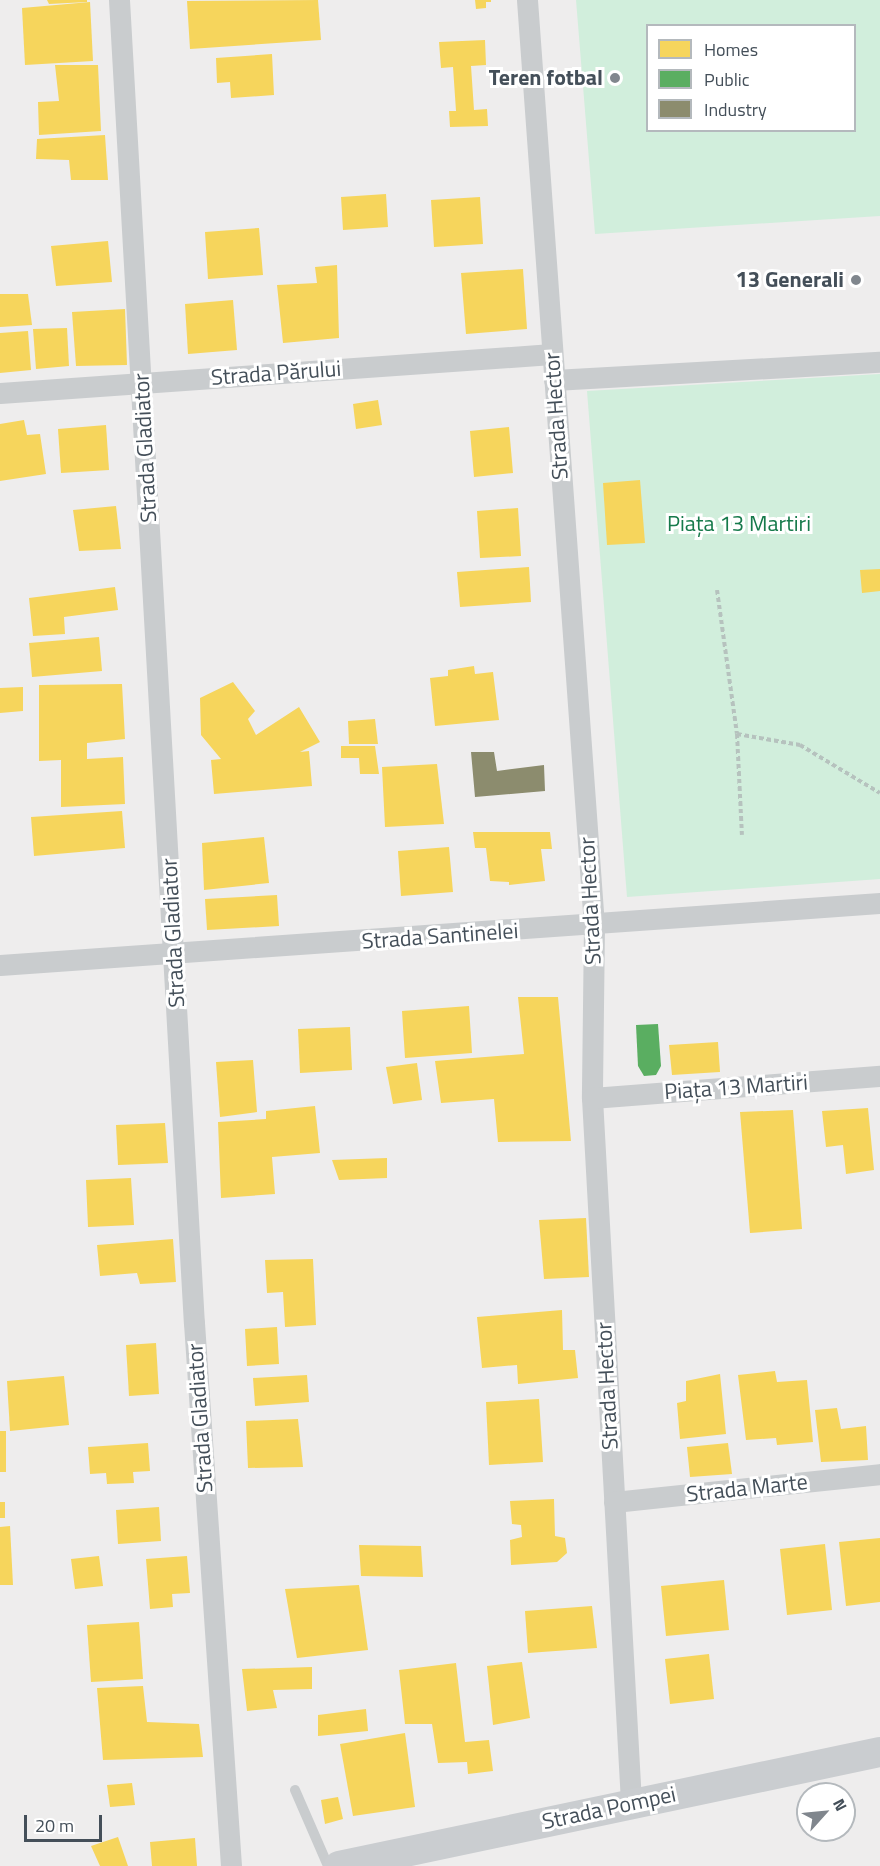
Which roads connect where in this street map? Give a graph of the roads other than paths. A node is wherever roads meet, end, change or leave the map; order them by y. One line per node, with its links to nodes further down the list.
1 (118, 0): 6 (street, Strada Gladiator)
2 (527, 0): 3 (street, Strada Hector)
3 (552, 354): 5 (street, Strada Hector); 6 (street, Strada Părului)
4 (880, 362): 5 (street)
5 (554, 380): 9 (street, Strada Hector)
6 (141, 383): 7 (street, Strada Părului); 10 (street, Strada Gladiator)
7 (0, 393)
8 (880, 903): 9 (street, Strada Santinelei)
9 (594, 925): 10 (street, Strada Santinelei); 13 (street, Strada Hector)
10 (175, 955): 11 (street, Strada Santinelei); 19 (street, Strada Gladiator)
11 (0, 965)
12 (880, 1076): 13 (street, Piața 13 Martiri)
13 (592, 1098): 15 (street, Strada Hector)
14 (880, 1474): 15 (street, Strada Marte)
15 (614, 1502): 18 (street, Strada Hector)
16 (880, 1752): 18 (main road, Strada Pompei)
17 (295, 1790): 20 (lane)
18 (631, 1803): 21 (main road, Strada Pompei)
19 (231, 1866)
20 (328, 1866)
21 (339, 1866)

